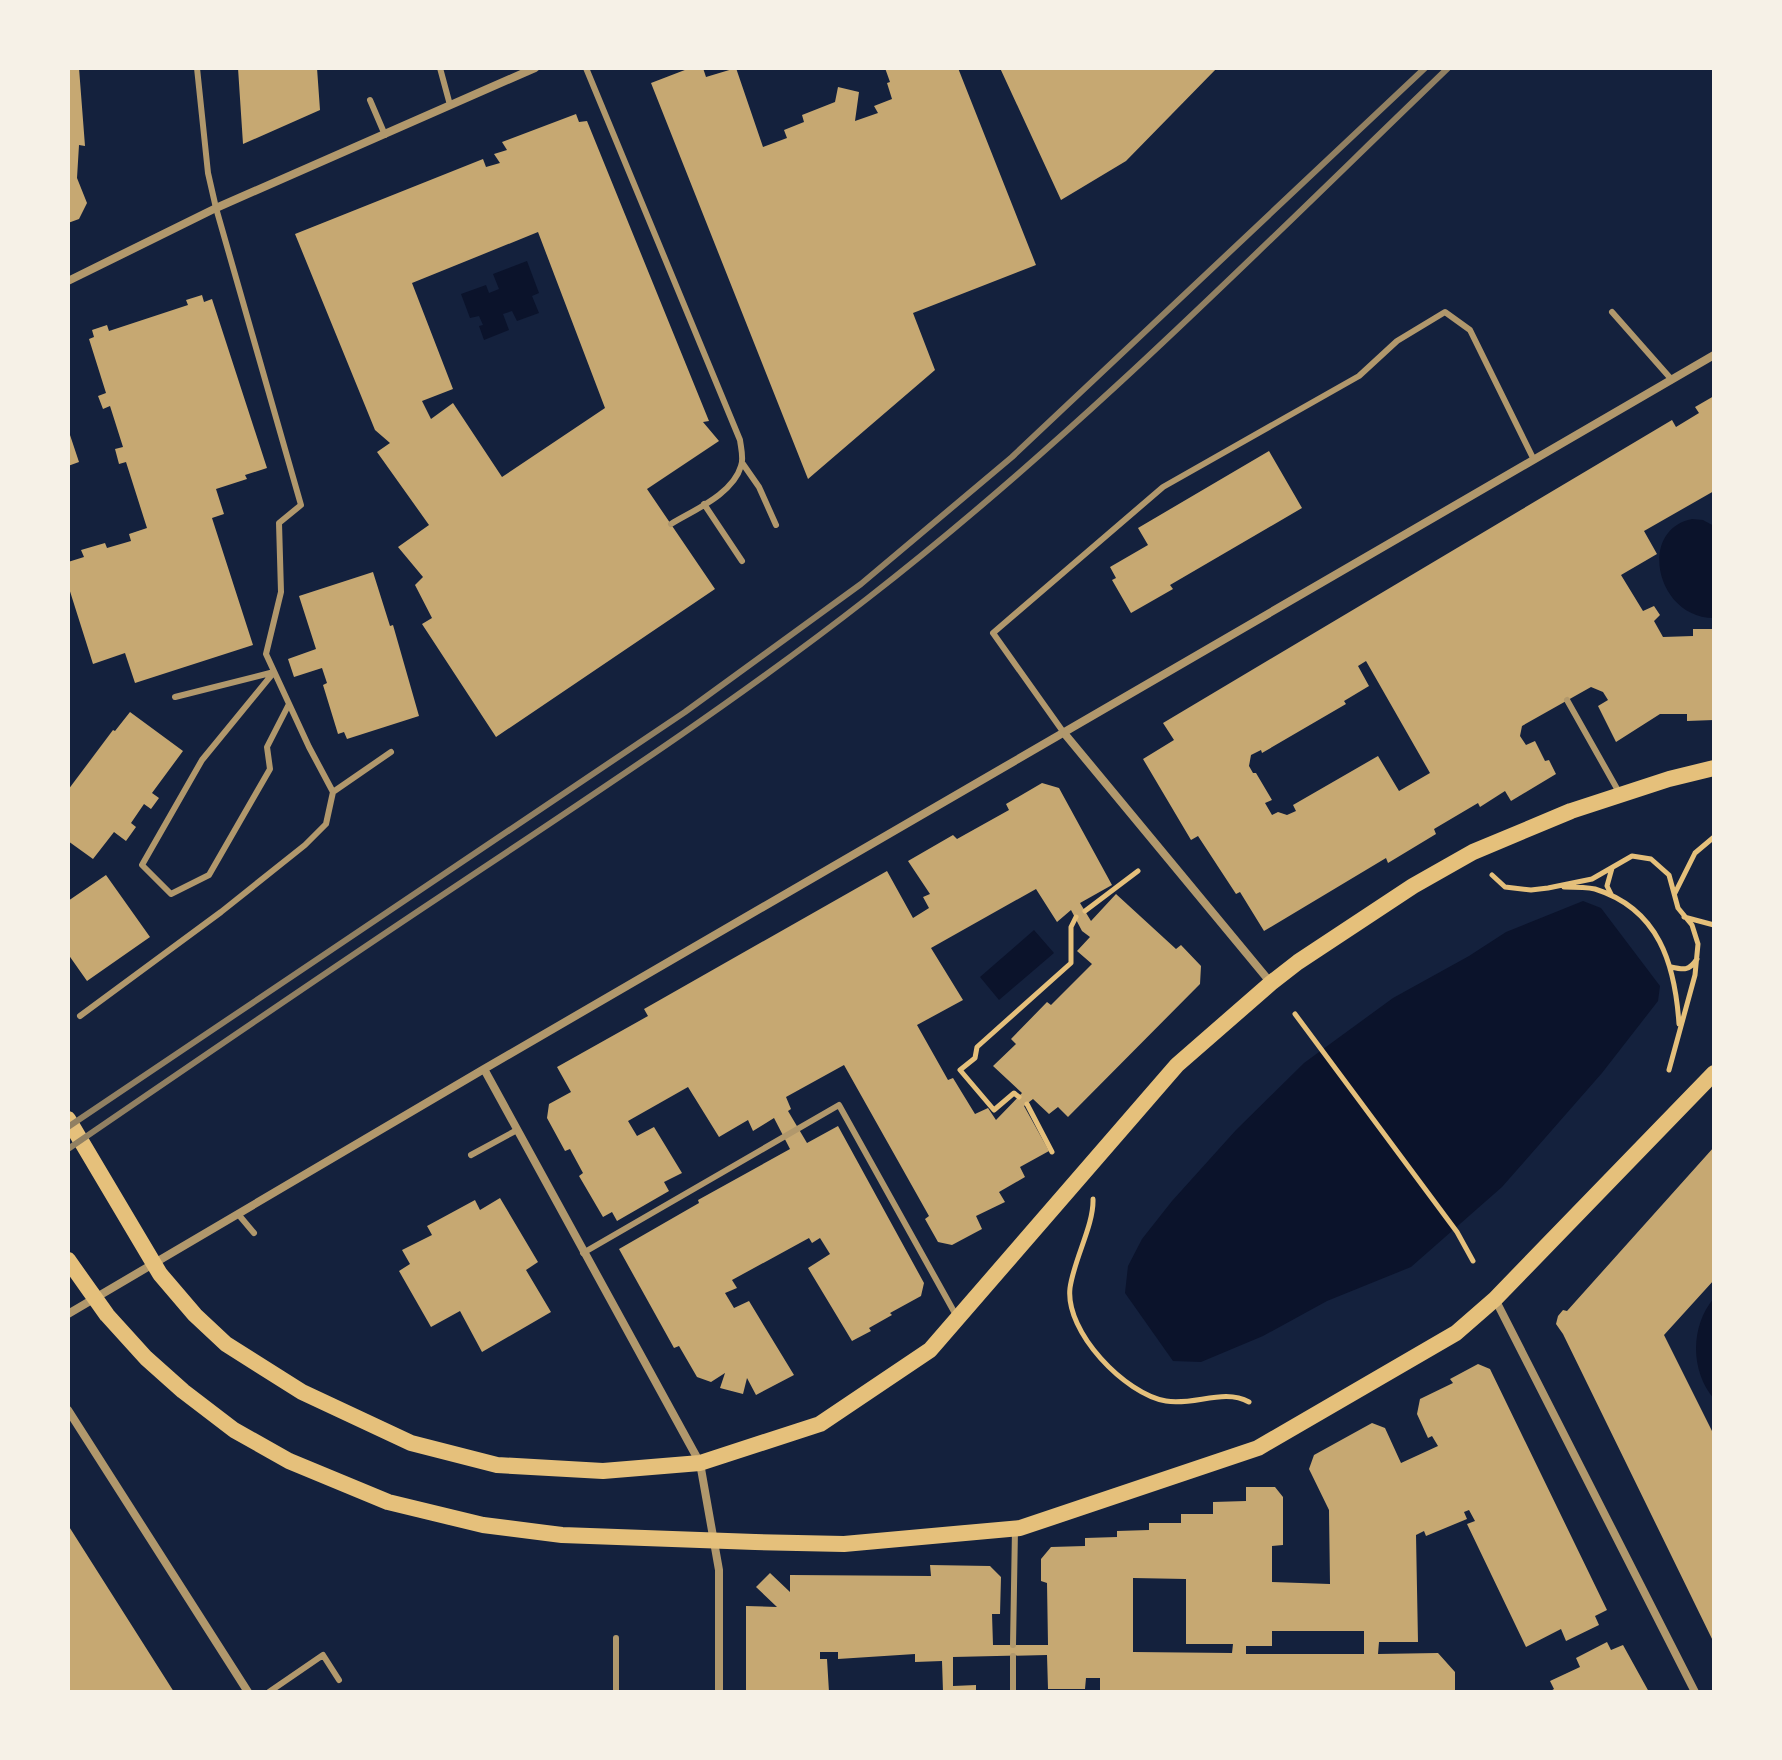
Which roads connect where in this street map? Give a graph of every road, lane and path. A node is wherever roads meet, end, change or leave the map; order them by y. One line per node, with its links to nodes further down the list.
1 (197, 68): 8 (lane)
2 (440, 68): 6 (lane)
3 (535, 68): 6 (street)
4 (586, 68): 14 (lane)
5 (370, 100): 7 (lane)
6 (450, 105): 7 (street)
7 (385, 135): 8 (street)
8 (216, 208): 9 (street); 19 (lane)
9 (68, 281)
10 (1612, 312): 12 (lane)
11 (1714, 355): 12 (street)
12 (1672, 380): 13 (street)
13 (1534, 460): 23 (street); 23 (lane)
14 (743, 464): 15 (lane); 17 (lane)
15 (704, 504): 16 (lane); 18 (lane)
16 (671, 524)
17 (776, 525)
18 (742, 561)
19 (274, 672): 20 (lane); 22 (lane); 22 (lane)
20 (175, 697)
21 (1567, 700): 27 (lane)
22 (289, 704): 26 (lane)
23 (1064, 733): 41 (street); 45 (street)
24 (391, 752): 26 (lane)
25 (1714, 768): 27 (main road)
26 (333, 792): 43 (lane)
27 (1620, 794): 41 (main road)
28 (1714, 837): 33 (path)
29 (1612, 868): 32 (path); 33 (path); 34 (path)
30 (1138, 871): 35 (path)
31 (1492, 875): 32 (path)
32 (1559, 886): 34 (path)
33 (1674, 894): 37 (path)
34 (1615, 899): 40 (path)
35 (1085, 911)
36 (1076, 917): 48 (path)
37 (1683, 917): 38 (path); 39 (path)
38 (1714, 925)
39 (1698, 958): 40 (path); 44 (path)
40 (1670, 967): 44 (path)
41 (1271, 983): 62 (main road)
42 (1295, 1014): 59 (path)
43 (80, 1016)
44 (1679, 1027): 46 (path)
45 (484, 1069): 51 (street); 55 (street)
46 (1669, 1070)
47 (1714, 1073): 60 (main road)
48 (1019, 1097)
49 (1027, 1104): 52 (path)
50 (68, 1119): 65 (main road)
51 (517, 1130): 53 (lane); 57 (street)
52 (1052, 1152)
53 (471, 1155)
54 (1093, 1199): 63 (path)
55 (238, 1214): 56 (lane); 61 (street)
56 (254, 1233)
57 (583, 1253): 62 (lane); 65 (street)
58 (68, 1260): 67 (main road)
59 (1473, 1261)
60 (1495, 1299): 66 (main road); 77 (street)
61 (68, 1314)
62 (957, 1317): 65 (main road)
63 (1249, 1402)
64 (68, 1410): 72 (street)
65 (700, 1463): 67 (street)
66 (1015, 1529): 67 (main road); 69 (lane)
67 (714, 1540): 75 (street)
68 (616, 1638): 74 (lane)
69 (1013, 1645)
70 (1013, 1656): 76 (lane)
71 (339, 1680): 73 (lane)
72 (248, 1692)
73 (269, 1692)
74 (616, 1692)
75 (719, 1692)
76 (1013, 1692)
77 (1695, 1692)

